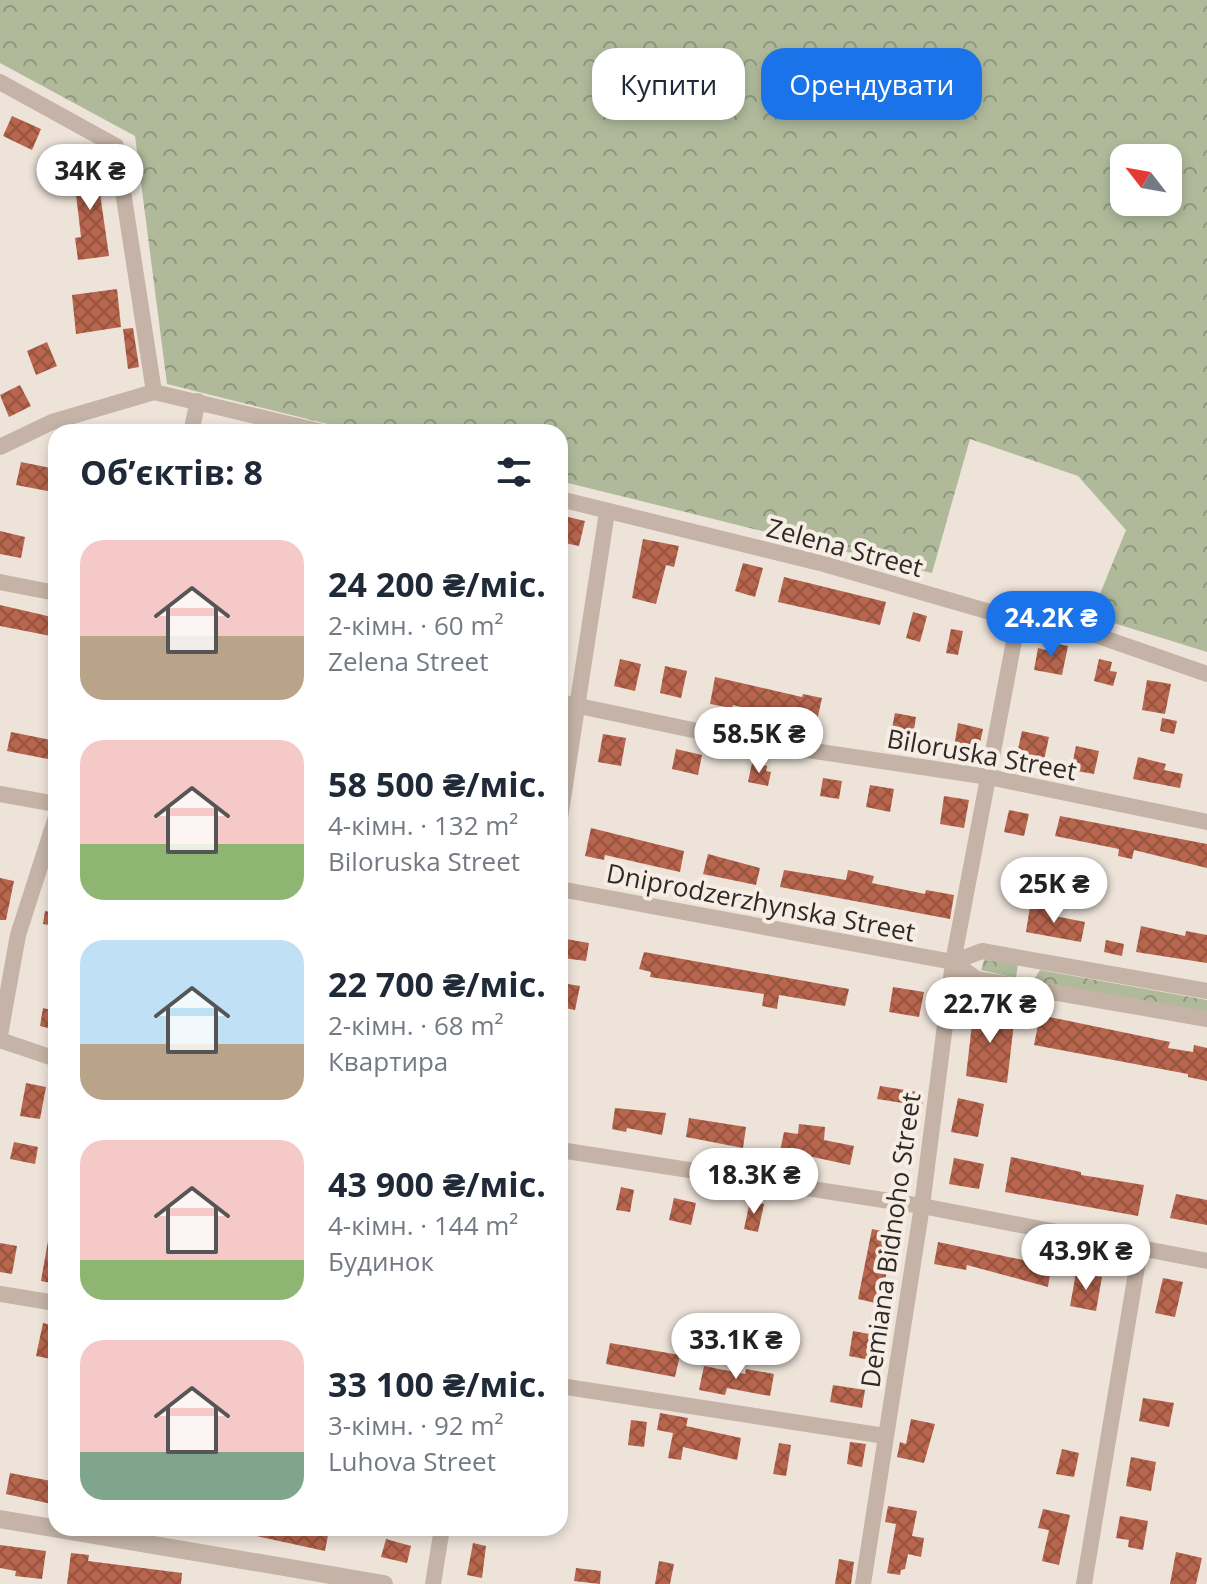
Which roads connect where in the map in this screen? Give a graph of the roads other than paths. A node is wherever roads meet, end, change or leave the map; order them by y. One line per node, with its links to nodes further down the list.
1 (0, 82): 2 (street)
2 (154, 392): 3 (street); 6 (street)
3 (198, 401): 4 (street); 5 (street)
4 (193, 424)
5 (291, 424)
6 (0, 447)
7 (568, 501): 8 (street, Zelena Street)
8 (607, 512): 11 (street, Zelena Street); 14 (street)
9 (0, 582): 10 (street)
10 (48, 591)
11 (1018, 620): 12 (street, Zelena Street); 16 (street, Demiana Bidnoho Street)
12 (1207, 674)
13 (568, 703): 14 (street, Biloruska Street)
14 (579, 705): 15 (street); 16 (street, Biloruska Street)
15 (568, 770)
16 (989, 777): 19 (street, Biloruska Street); 22 (street, Demiana Bidnoho Street)
17 (0, 794): 18 (street)
18 (48, 803)
19 (1207, 822)
20 (48, 842): 25 (street)
21 (568, 890): 22 (street, Dniprodzerzhynska Street)
22 (953, 962): 23 (street, Dniprodzerzhynska Street); 24 (street, Dniprodzerzhynska Street); 28 (street, Demiana Bidnoho Street)
23 (1207, 991)
24 (1207, 1019)
25 (0, 1038): 26 (street)
26 (48, 1056)
27 (568, 1151): 28 (street)
28 (922, 1206): 29 (street); 34 (street, Demiana Bidnoho Street)
29 (1140, 1249): 30 (street); 42 (street)
30 (1207, 1261)
31 (0, 1294): 32 (street)
32 (48, 1302)
33 (568, 1387): 34 (street)
34 (885, 1436): 41 (street, Demiana Bidnoho Street)
35 (0, 1519): 36 (street)
36 (48, 1527)
37 (100, 1536): 39 (street)
38 (441, 1536): 40 (street)
39 (384, 1584)
40 (433, 1584)
41 (863, 1584)
42 (1084, 1584)

